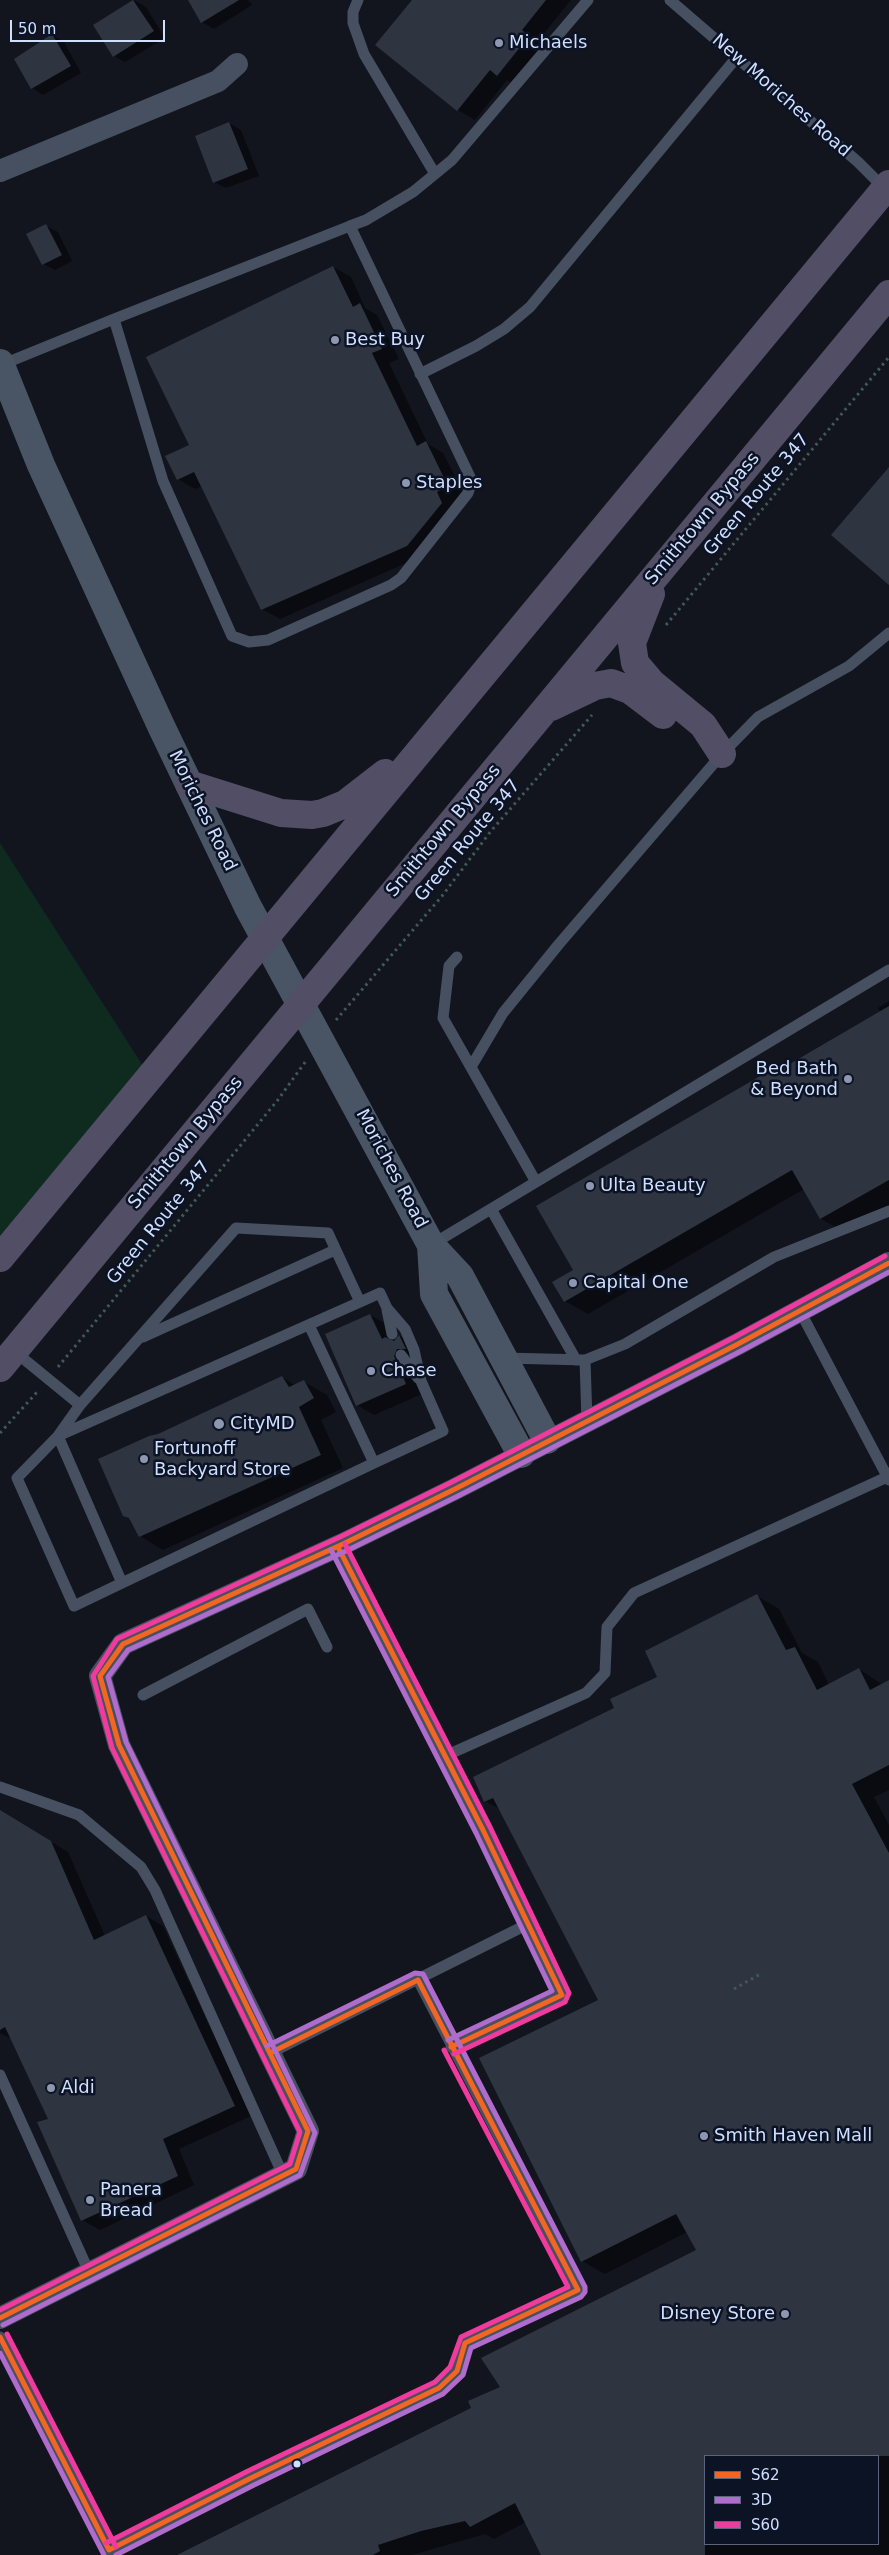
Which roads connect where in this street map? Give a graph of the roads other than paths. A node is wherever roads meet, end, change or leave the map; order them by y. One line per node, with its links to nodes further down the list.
1 (358, 0): 7 (lane)
2 (588, 0): 7 (lane)
3 (670, 0): 4 (lane, New Moriches Road)
4 (736, 57): 8 (lane, New Moriches Road); 13 (lane)
5 (237, 64): 6 (street)
6 (0, 171)
7 (435, 174): 9 (lane)
8 (888, 189): 17 (highway)
9 (350, 226): 11 (lane); 13 (lane)
10 (889, 294): 14 (highway, Smithtown Bypass)
11 (114, 319): 12 (lane); 13 (lane)
12 (0, 364): 19 (main road, Moriches Road)
13 (420, 374)
14 (662, 568): 16 (highway, Smithtown Bypass); 18 (highway)
15 (889, 633): 18 (lane)
16 (543, 711): 18 (highway); 23 (highway, Smithtown Bypass)
17 (438, 728): 19 (highway); 20 (highway)
18 (722, 754): 24 (lane)
19 (189, 784): 20 (main road, Moriches Road)
20 (265, 938): 23 (main road, Moriches Road); 30 (highway)
21 (457, 957): 24 (lane)
22 (889, 970): 25 (lane)
23 (302, 1003): 28 (main road, Moriches Road); 40 (highway, Smithtown Bypass)
24 (471, 1067): 25 (lane)
25 (536, 1182): 26 (lane)
26 (491, 1209): 28 (lane); 41 (lane)
27 (889, 1211): 41 (lane)
28 (431, 1245): 39 (main road, Moriches Road); 47 (main road, Moriches Road)
29 (335, 1250): 32 (lane); 37 (lane); 37 (lane)
30 (0, 1258)
31 (889, 1263): 34 (street)
32 (360, 1302): 33 (lane); 35 (lane)
33 (387, 1308): 36 (lane); 42 (lane)
34 (800, 1311): 44 (street); 49 (lane)
35 (309, 1325): 45 (lane); 48 (lane)
36 (392, 1334)
37 (139, 1338): 43 (lane)
38 (401, 1355): 42 (lane)
39 (503, 1358): 41 (lane); 46 (main road, Moriches Road)
40 (7, 1359): 43 (lane)
41 (581, 1360): 44 (lane)
42 (421, 1381): 48 (lane)
43 (80, 1405): 45 (lane)
44 (587, 1420): 46 (street)
45 (58, 1436): 51 (lane); 51 (lane)
46 (547, 1440): 47 (street)
47 (520, 1454): 50 (street)
48 (374, 1463): 51 (lane)
49 (888, 1478): 54 (lane)
50 (338, 1547): 54 (lane); 59 (street)
51 (122, 1583)
52 (328, 1647): 53 (lane)
53 (143, 1695)
54 (445, 1756): 56 (lane)
55 (0, 1787): 61 (lane)
56 (528, 1924): 57 (lane); 58 (lane)
57 (418, 1980): 58 (lane); 59 (lane)
58 (451, 2047): 65 (lane)
59 (270, 2054): 61 (street)
60 (0, 2075): 62 (lane)
61 (283, 2175): 62 (street)
62 (89, 2272): 63 (street)
63 (0, 2318)
64 (0, 2337): 65 (lane)
65 (111, 2552)

